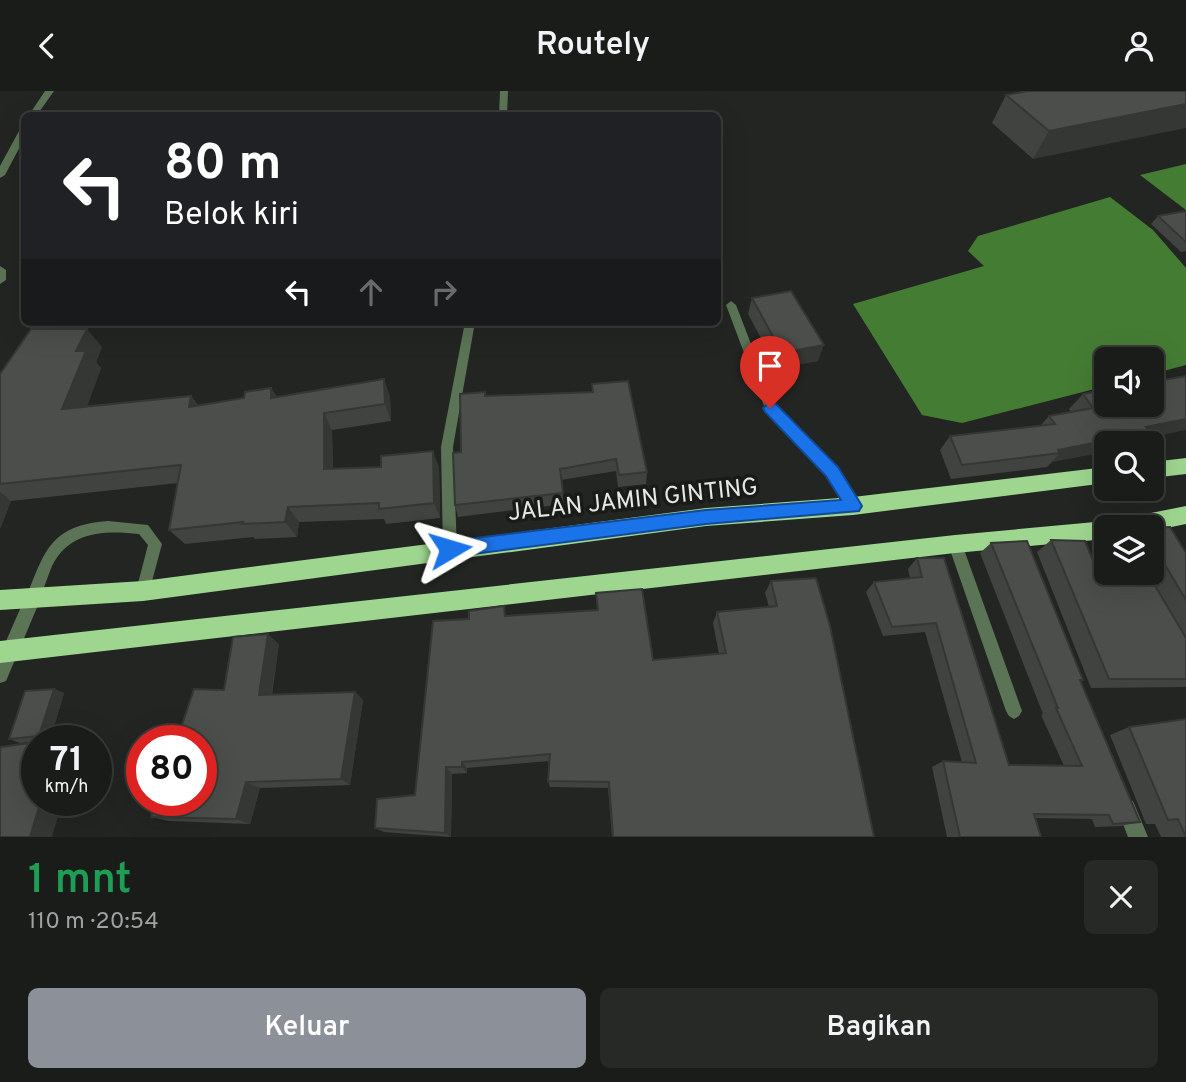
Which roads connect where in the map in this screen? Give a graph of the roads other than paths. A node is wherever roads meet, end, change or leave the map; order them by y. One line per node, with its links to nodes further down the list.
1 (50, 91): 3 (street)
2 (504, 91): 4 (lane)
3 (35, 112)
4 (503, 112)
5 (21, 136): 6 (street)
6 (0, 175)
7 (0, 270): 8 (street)
8 (0, 280)
9 (731, 305): 14 (lane)
10 (469, 326): 19 (lane)
11 (1186, 466): 12 (highway)
12 (1164, 469)
13 (1094, 476): 14 (highway, JALAN JAMIN GINTING)
14 (853, 506): 19 (highway, JALAN JAMIN GINTING)
15 (1186, 515): 16 (highway)
16 (1164, 519)
17 (1094, 532): 18 (highway)
18 (955, 544): 23 (highway); 25 (lane)
19 (450, 549): 20 (highway, JALAN JAMIN GINTING)
20 (143, 591): 21 (highway, JALAN JAMIN GINTING); 21 (lane)
21 (33, 598): 22 (highway, JALAN JAMIN GINTING); 23 (street)
22 (0, 600)
23 (5, 651): 24 (street)
24 (0, 675)
25 (1014, 711)
26 (1118, 785): 27 (street)
27 (1138, 837)

